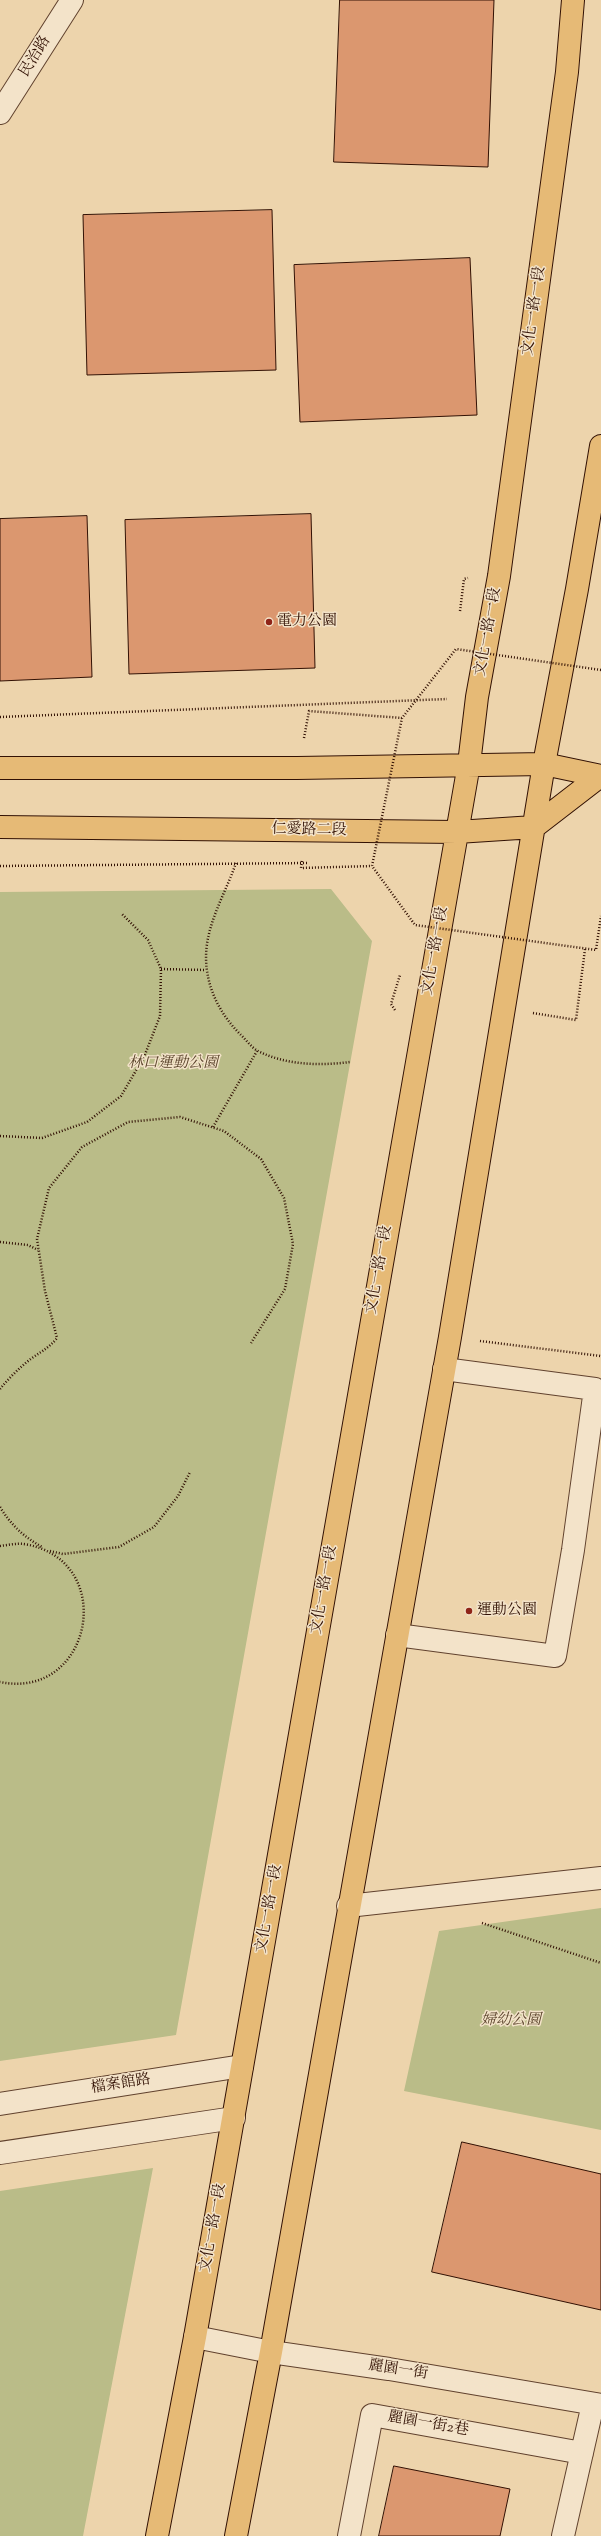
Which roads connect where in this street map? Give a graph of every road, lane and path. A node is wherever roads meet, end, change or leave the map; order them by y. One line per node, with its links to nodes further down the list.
1 (72, 0): 3 (street, 民治路)
2 (573, 0): 6 (main road, 文化一路一段)
3 (0, 114)
4 (601, 446): 11 (main road)
5 (601, 670): 9 (path, bridge)
6 (477, 697): 8 (path); 10 (main road, 文化一路一段)
7 (309, 711): 9 (path)
8 (0, 718)
9 (402, 718): 22 (path, bridge)
10 (469, 764): 11 (main road); 12 (main road); 16 (main road, 文化一路一段)
11 (544, 764): 13 (main road); 15 (main road)
12 (0, 768)
13 (600, 776): 15 (main road)
14 (0, 827): 16 (main road, 仁愛路二段)
15 (534, 827): 16 (main road, 仁愛路二段); 29 (main road)
16 (457, 832): 51 (main road, 文化一路一段)
17 (310, 862): 20 (path)
18 (342, 862): 19 (path)
19 (381, 862)
20 (236, 863): 21 (path); 28 (path)
21 (0, 866)
22 (372, 866): 23 (path); 26 (path, bridge)
23 (301, 868)
24 (122, 914): 27 (path)
25 (601, 916): 26 (path, bridge)
26 (585, 949): 29 (path)
27 (161, 969): 28 (path); 33 (path)
28 (206, 970): 30 (path)
29 (503, 1008): 36 (main road)
30 (257, 1051): 31 (path); 32 (path)
31 (350, 1062)
32 (213, 1127): 35 (path); 37 (path)
33 (0, 1136)
34 (0, 1242): 35 (path)
35 (38, 1250): 40 (path)
36 (450, 1337): 38 (path); 39 (main road)
37 (251, 1343)
38 (601, 1356)
39 (444, 1369): 45 (main road); 45 (street)
40 (0, 1389)
41 (190, 1472): 44 (path)
42 (0, 1507): 44 (path)
43 (0, 1546): 44 (path)
44 (46, 1549): 46 (path)
45 (397, 1635): 48 (main road)
46 (0, 1682)
47 (601, 1878): 48 (street)
48 (348, 1906): 56 (main road)
49 (479, 1921): 50 (path)
50 (601, 1963)
51 (242, 2066): 52 (street, 檔案館路); 53 (main road, 文化一路一段)
52 (0, 2104)
53 (234, 2118): 54 (street); 55 (main road, 文化一路一段)
54 (0, 2154)
55 (195, 2337): 56 (street, 麗園一街); 59 (main road, 文化一路一段)
56 (271, 2352): 57 (street, 麗園一街); 60 (main road)
57 (597, 2404): 58 (street)
58 (582, 2453): 61 (street, 麗園一街2巷); 62 (street)
59 (157, 2536)
60 (236, 2536)
61 (349, 2536)
62 (563, 2536)

